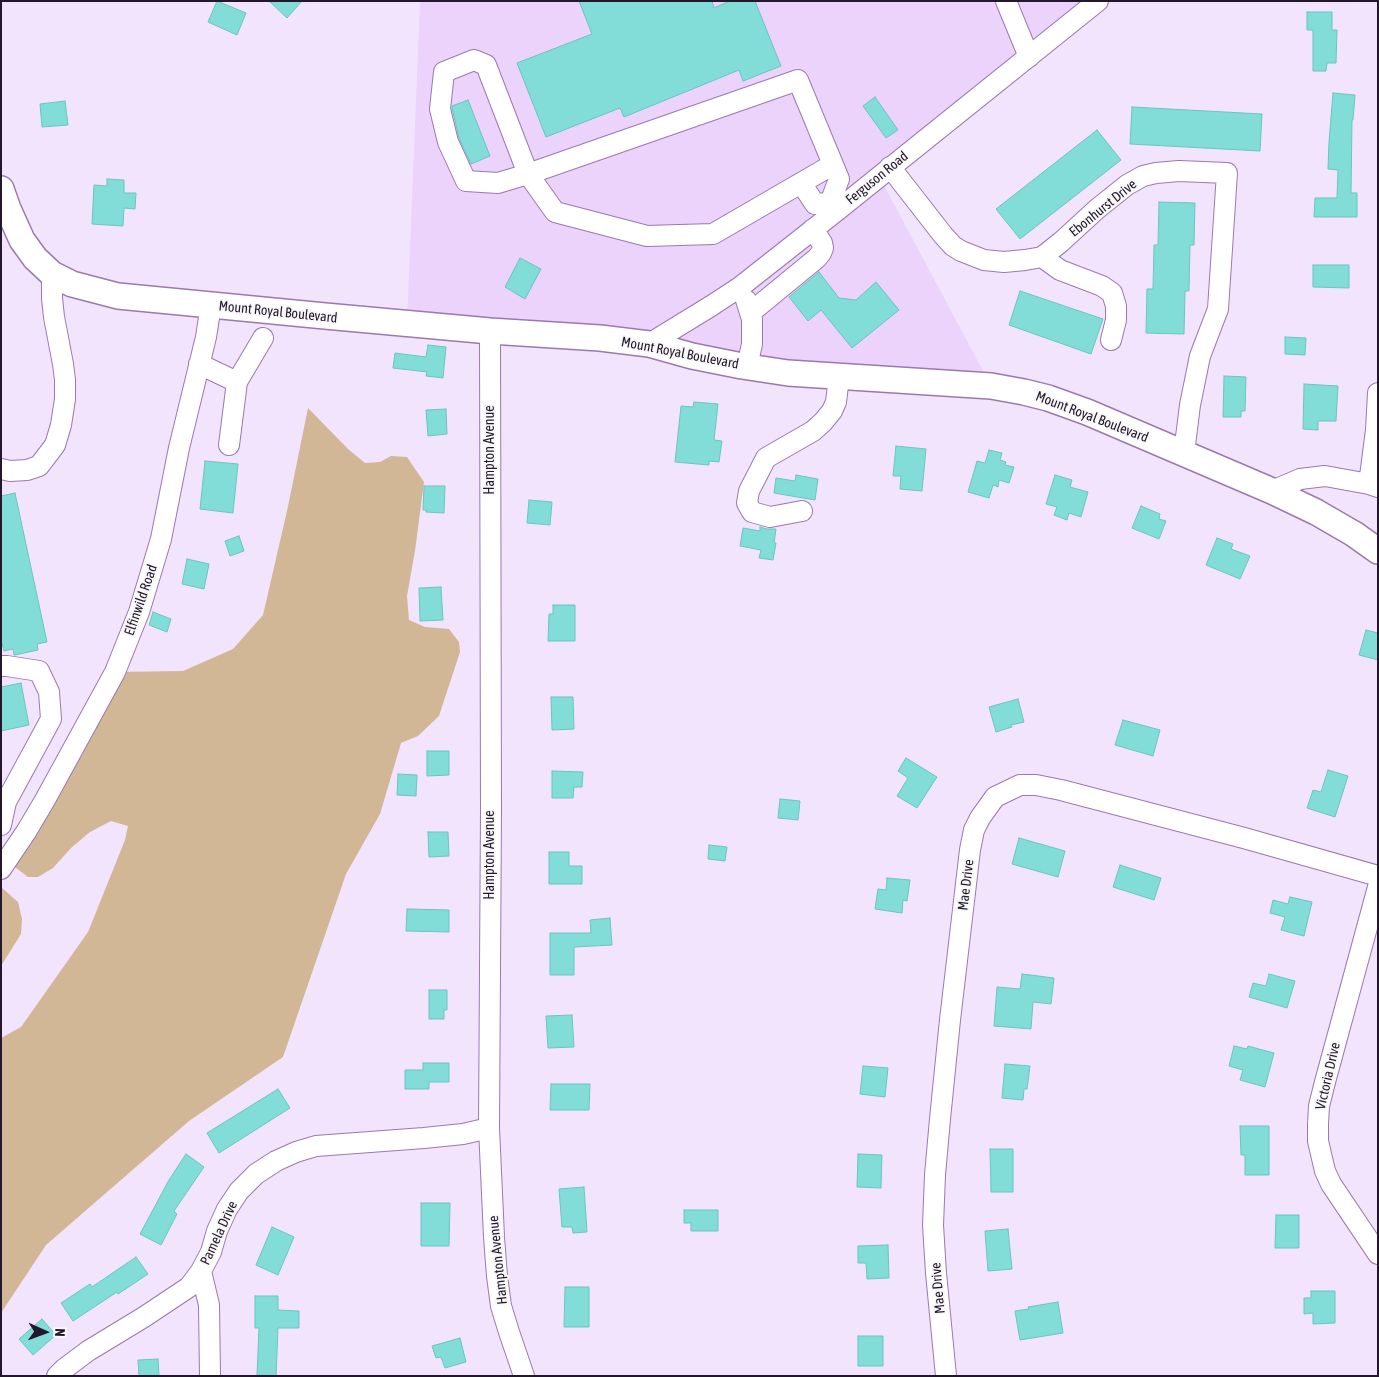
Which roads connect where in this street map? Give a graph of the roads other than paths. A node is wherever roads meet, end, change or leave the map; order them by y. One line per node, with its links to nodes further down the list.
1 (1006, 1): 3 (street)
2 (1098, 1): 3 (street, Ferguson Road)
3 (1028, 57): 5 (street, Ferguson Road)
4 (832, 165): 6 (street); 7 (street); 9 (street)
5 (890, 167): 9 (street, Ferguson Road); 11 (street, Ebonhurst Drive)
6 (528, 174): 6 (street); 7 (street)
7 (800, 183): 9 (street)
8 (1, 189): 12 (main road, Mount Royal Boulevard)
9 (834, 206): 10 (street, Ferguson Road)
10 (813, 229): 13 (street, Ferguson Road); 15 (street)
11 (1042, 257): 18 (street); 26 (street, Ebonhurst Drive)
12 (52, 274): 14 (main road, Mount Royal Boulevard); 27 (street)
13 (740, 287): 15 (street); 19 (street, Ferguson Road)
14 (211, 305): 16 (main road, Mount Royal Boulevard); 21 (street, Elfinwild Road)
15 (750, 313): 20 (street)
16 (490, 331): 19 (main road, Mount Royal Boulevard); 38 (street, Hampton Avenue)
17 (263, 338): 23 (street)
18 (1111, 340)
19 (649, 344): 20 (main road, Mount Royal Boulevard)
20 (749, 355): 22 (main road, Mount Royal Boulevard)
21 (198, 364): 23 (street); 34 (street, Elfinwild Road)
22 (839, 376): 26 (main road, Mount Royal Boulevard); 30 (street)
23 (237, 382): 25 (street)
24 (1378, 393): 28 (street)
25 (229, 445)
26 (1184, 453): 29 (main road, Mount Royal Boulevard)
27 (1, 469)
28 (1373, 486): 29 (street)
29 (1272, 491): 31 (main road, Mount Royal Boulevard)
30 (802, 511)
31 (1378, 551)
32 (1, 666): 33 (street)
33 (1, 825)
34 (8, 843): 35 (street, Elfinwild Road)
35 (1, 869)
36 (1378, 876): 44 (street, Mae Drive)
37 (1378, 887): 39 (street, Victoria Drive)
38 (489, 1128): 40 (street, Pamela Drive); 43 (street, Hampton Avenue)
39 (1378, 1254)
40 (201, 1271): 41 (street, Pamela Drive); 42 (street)
41 (57, 1376)
42 (210, 1376)
43 (524, 1376)
44 (946, 1376)

